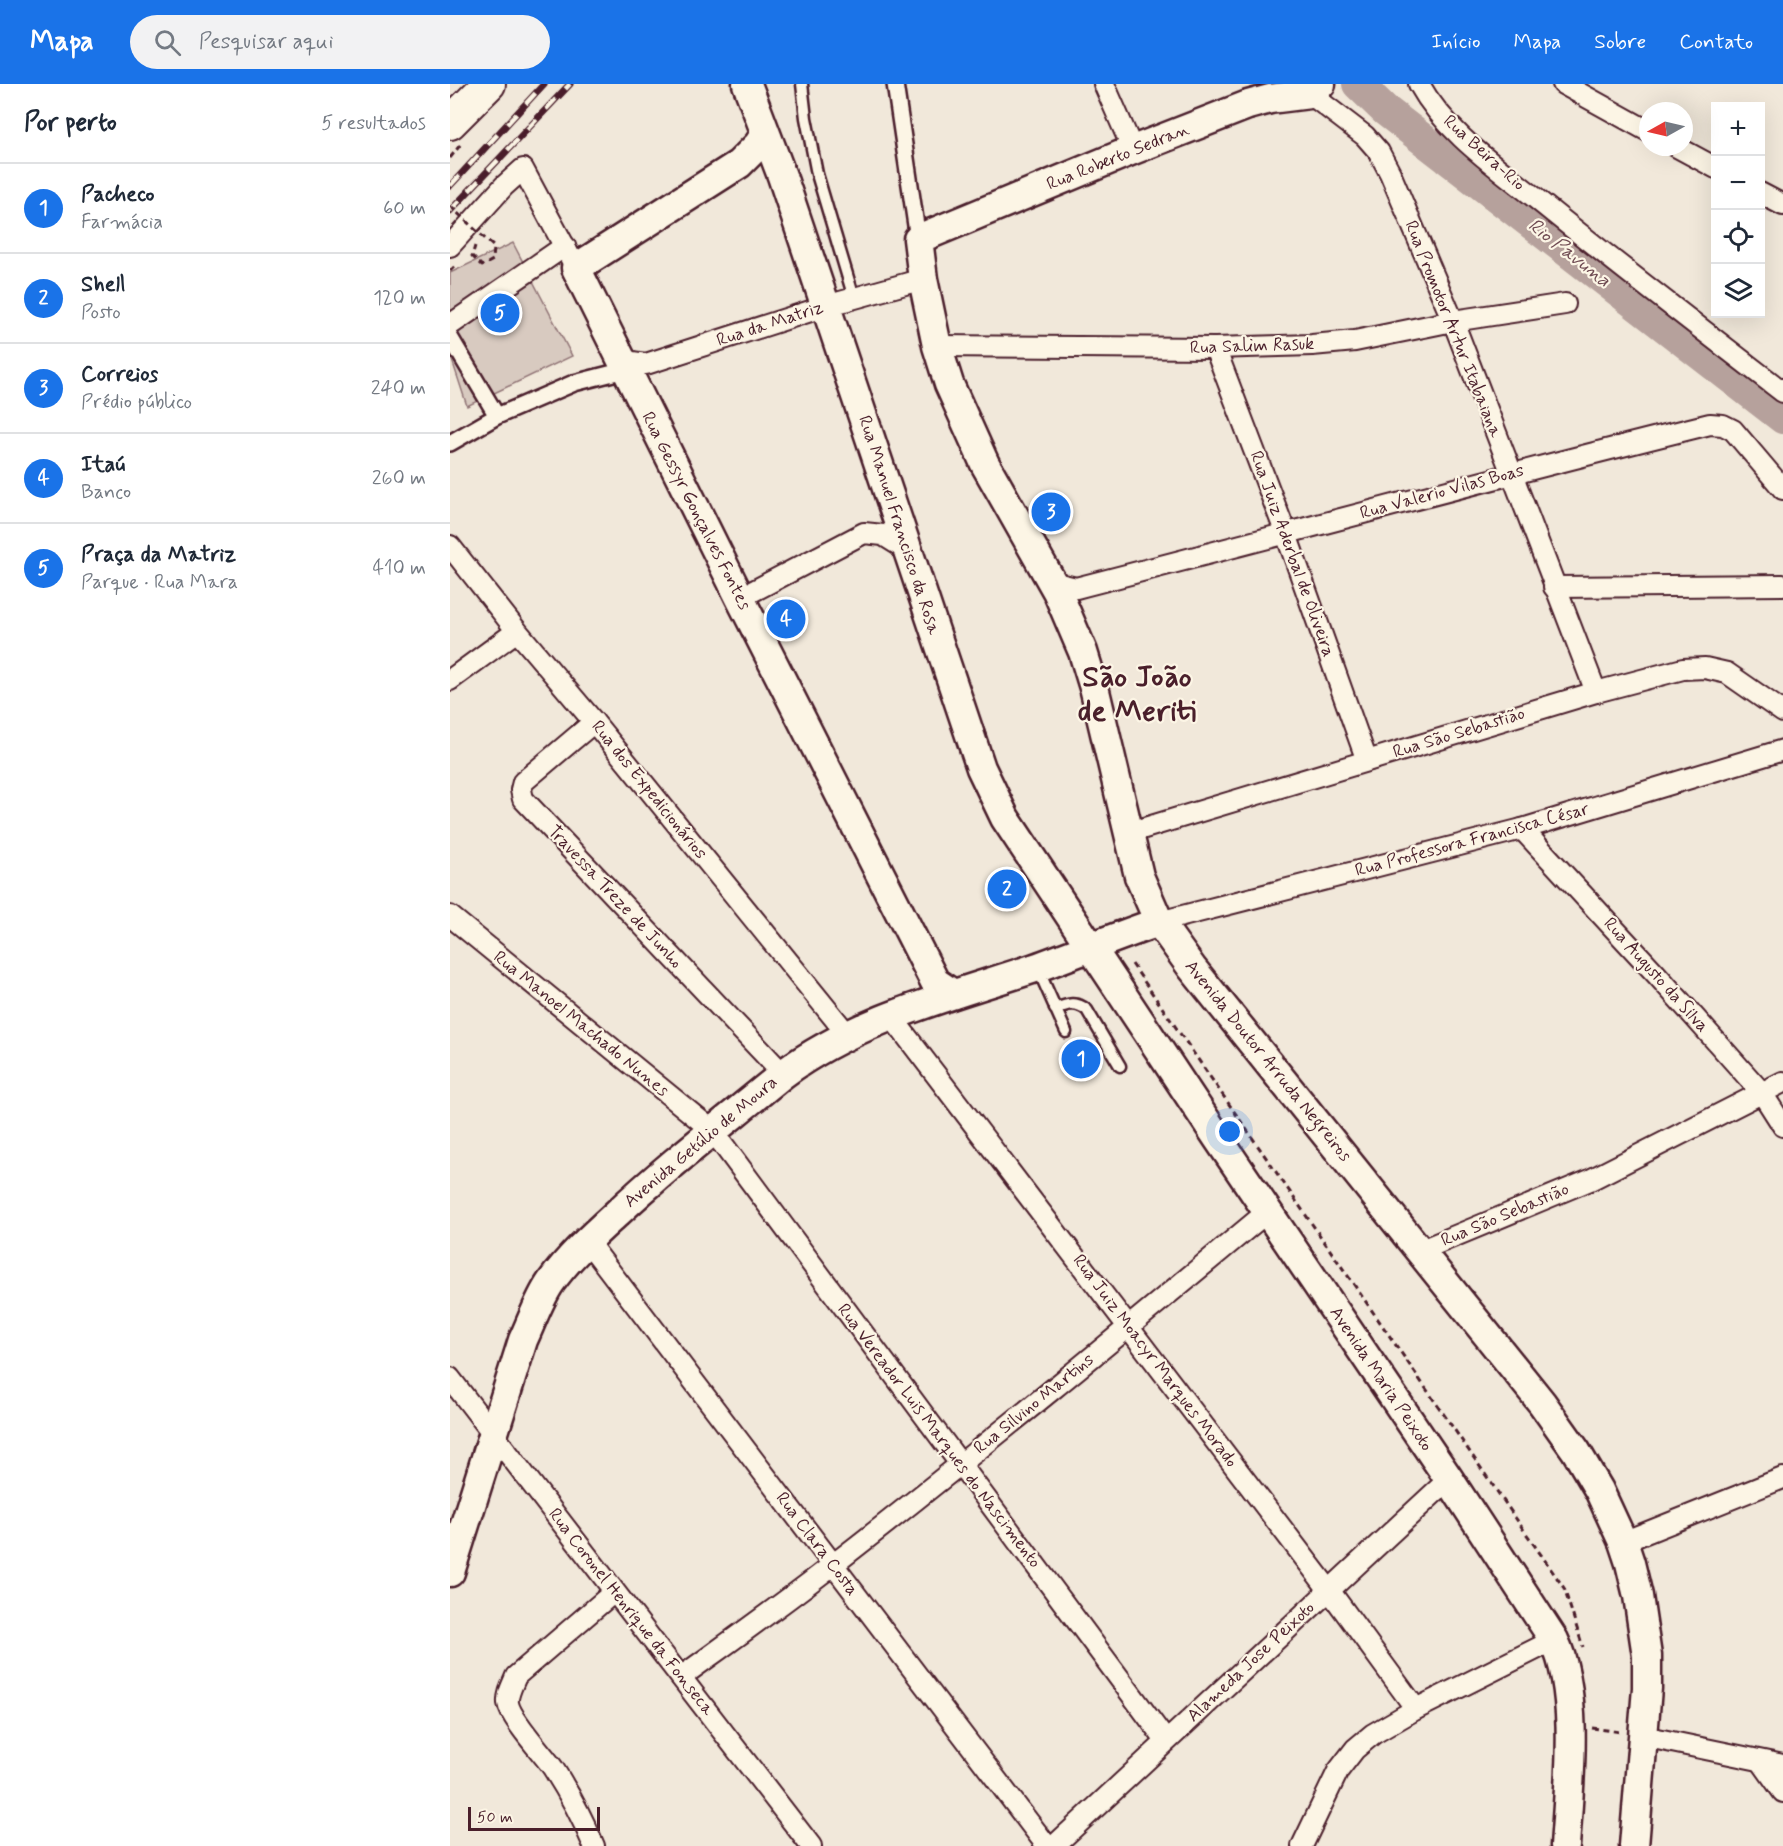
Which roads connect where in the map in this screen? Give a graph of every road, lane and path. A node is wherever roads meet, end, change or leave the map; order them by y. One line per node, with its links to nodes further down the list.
1 (489, 84): 9 (main road)
2 (747, 84): 11 (main road, Rua Manuel Francisco da Rosa)
3 (802, 84): 25 (lane)
4 (895, 84): 20 (street)
5 (1104, 84): 12 (street)
6 (1419, 84): 34 (street, Rua Beira-Rio)
7 (1563, 84): 10 (street)
8 (1317, 88): 12 (main road, Rua Roberto Sedran); 28 (street, Rua Promotor Artur Itabaiana)
9 (450, 123)
10 (1639, 126)
11 (765, 134): 14 (main road); 16 (main road, Rua Manuel Francisco da Rosa)
12 (1133, 150): 20 (main road, Rua Roberto Sedran)
13 (1693, 156): 15 (street)
14 (738, 164): 16 (main road); 23 (main road)
15 (1711, 165)
16 (782, 176): 27 (main road, Rua Manuel Francisco da Rosa)
17 (1765, 195): 18 (street)
18 (1783, 205)
19 (450, 206): 22 (path, bridge)
20 (918, 239): 24 (main road, Avenida Doutor Arruda Negreiros)
21 (450, 246): 23 (street, Rua Gessyr Gonçalves Fontes)
22 (474, 246)
23 (570, 257): 29 (street); 33 (main road, Rua Gessyr Gonçalves Fontes)
24 (923, 279): 25 (street, Rua da Matriz); 31 (main road, Avenida Doutor Arruda Negreiros)
25 (854, 298): 27 (street, Rua da Matriz)
26 (1564, 304): 28 (street, Rua Salim Rasuk)
27 (826, 306): 33 (street, Rua da Matriz); 41 (main road, Rua Manuel Francisco da Rosa)
28 (1453, 321): 32 (street, Rua Salim Rasuk); 37 (street, Rua Promotor Artur Itabaiana)
29 (450, 325)
30 (450, 337): 35 (street)
31 (937, 346): 32 (street, Rua Salim Rasuk); 44 (main road, Avenida Doutor Arruda Negreiros)
32 (1215, 348): 39 (street, Rua Juiz Aderbal de Oliveira)
33 (622, 363): 35 (street, Rua da Matriz); 45 (main road, Rua Gessyr Gonçalves Fontes)
34 (1783, 392)
35 (497, 416): 36 (street, Rua da Matriz)
36 (450, 443)
37 (1510, 473): 38 (street, Rua Valerio Vilas Boas); 39 (street, Rua Valerio Vilas Boas); 43 (street, Rua Promotor Artur Itabaiana)
38 (1783, 489)
39 (1286, 534): 44 (street, Rua Valerio Vilas Boas); 52 (street, Rua Juiz Aderbal de Oliveira)
40 (450, 546): 46 (street, Rua dos Expedicionários)
41 (907, 550): 45 (street); 57 (main road, Rua Manuel Francisco da Rosa)
42 (1783, 585): 43 (street)
43 (1554, 587): 48 (street, Rua Promotor Artur Itabaiana)
44 (1063, 592): 54 (main road, Avenida Doutor Arruda Negreiros)
45 (740, 598): 59 (main road, Rua Gessyr Gonçalves Fontes)
46 (517, 631): 47 (street); 50 (street, Rua dos Expedicionários)
47 (450, 680)
48 (1596, 692): 49 (street, Rua São Sebastião); 52 (street, Rua São Sebastião)
49 (1783, 712)
50 (594, 723): 63 (street, Rua dos Expedicionários); 65 (street, Travessa Treze de Junho)
51 (1783, 750): 53 (street, Rua Professora Francisca César)
52 (1367, 761): 54 (street, Rua São Sebastião)
53 (1522, 829): 56 (street, Rua Professora Francisca César); 67 (street, Rua Augusto da Silva)
54 (1128, 833): 56 (main road, Avenida Doutor Arruda Negreiros)
55 (450, 916): 69 (street, Rua Manoel Machado Nunes)
56 (1159, 922): 57 (main road, Avenida Getúlio de Moura); 72 (main road, Avenida Doutor Arruda Negreiros)
57 (1089, 947): 58 (main road, Avenida Getúlio de Moura); 70 (main road, Avenida Maria Peixoto)
58 (1037, 967): 59 (main road, Avenida Getúlio de Moura); 60 (lane)
59 (939, 993): 61 (main road, Avenida Getúlio de Moura)
60 (1055, 1009): 62 (lane); 64 (lane)
61 (891, 1016): 63 (main road, Avenida Getúlio de Moura); 73 (street, Rua Juiz Moacyr Marques Morado)
62 (1066, 1032)
63 (847, 1034): 65 (main road, Avenida Getúlio de Moura)
64 (1120, 1066)
65 (783, 1074): 69 (main road, Avenida Getúlio de Moura)
66 (1783, 1082): 67 (street, Rua São Sebastião)
67 (1762, 1093): 68 (street, Rua Augusto da Silva); 72 (street, Rua São Sebastião)
68 (1783, 1126)
69 (713, 1131): 71 (main road, Avenida Getúlio de Moura); 76 (street, Rua Vereador Luis Marques do Nascimento)
70 (1267, 1212): 73 (street, Rua Silvino Martins); 78 (main road, Avenida Maria Peixoto)
71 (587, 1241): 75 (main road, Avenida Getúlio de Moura); 80 (street, Rua Clara Costa)
72 (1419, 1251): 79 (main road, Avenida Doutor Arruda Negreiros)
73 (1129, 1327): 76 (street, Rua Silvino Martins); 82 (street, Rua Juiz Moacyr Marques Morado)
74 (450, 1378): 75 (street, Rua Coronel Henrique da Fonseca)
75 (494, 1434): 81 (main road, Avenida Getúlio de Moura); 83 (street, Rua Coronel Henrique da Fonseca)
76 (960, 1464): 80 (street, Rua Silvino Martins); 89 (street, Rua Vereador Luis Marques do Nascimento)
77 (1783, 1478): 79 (street)
78 (1449, 1479): 82 (street, Alameda Jose Peixoto); 84 (main road, Avenida Maria Peixoto)
79 (1623, 1542): 88 (main road, Avenida Doutor Arruda Negreiros)
80 (833, 1565): 85 (street, Rua Silvino Martins); 95 (street, Rua Clara Costa)
81 (450, 1572)
82 (1329, 1590): 86 (street, Rua Juiz Moacyr Marques Morado); 89 (street, Alameda Jose Peixoto)
83 (614, 1592): 85 (street, Rua Coronel Henrique da Fonseca); 93 (street)
84 (1554, 1640): 86 (street); 87 (main road, Avenida Maria Peixoto)
85 (681, 1677): 94 (street, Rua Coronel Henrique da Fonseca)
86 (1416, 1709): 97 (street)
87 (1570, 1724): 88 (path); 98 (main road, Avenida Maria Peixoto)
88 (1643, 1736): 90 (street); 99 (main road, Avenida Doutor Arruda Negreiros)
89 (1166, 1740): 96 (street, Alameda Jose Peixoto)
90 (1761, 1761): 91 (street); 92 (street)
91 (1783, 1765)
92 (1783, 1792)
93 (594, 1846)
94 (812, 1846)
95 (1047, 1846)
96 (1054, 1846)
97 (1302, 1846)
98 (1565, 1846)
99 (1634, 1846)

